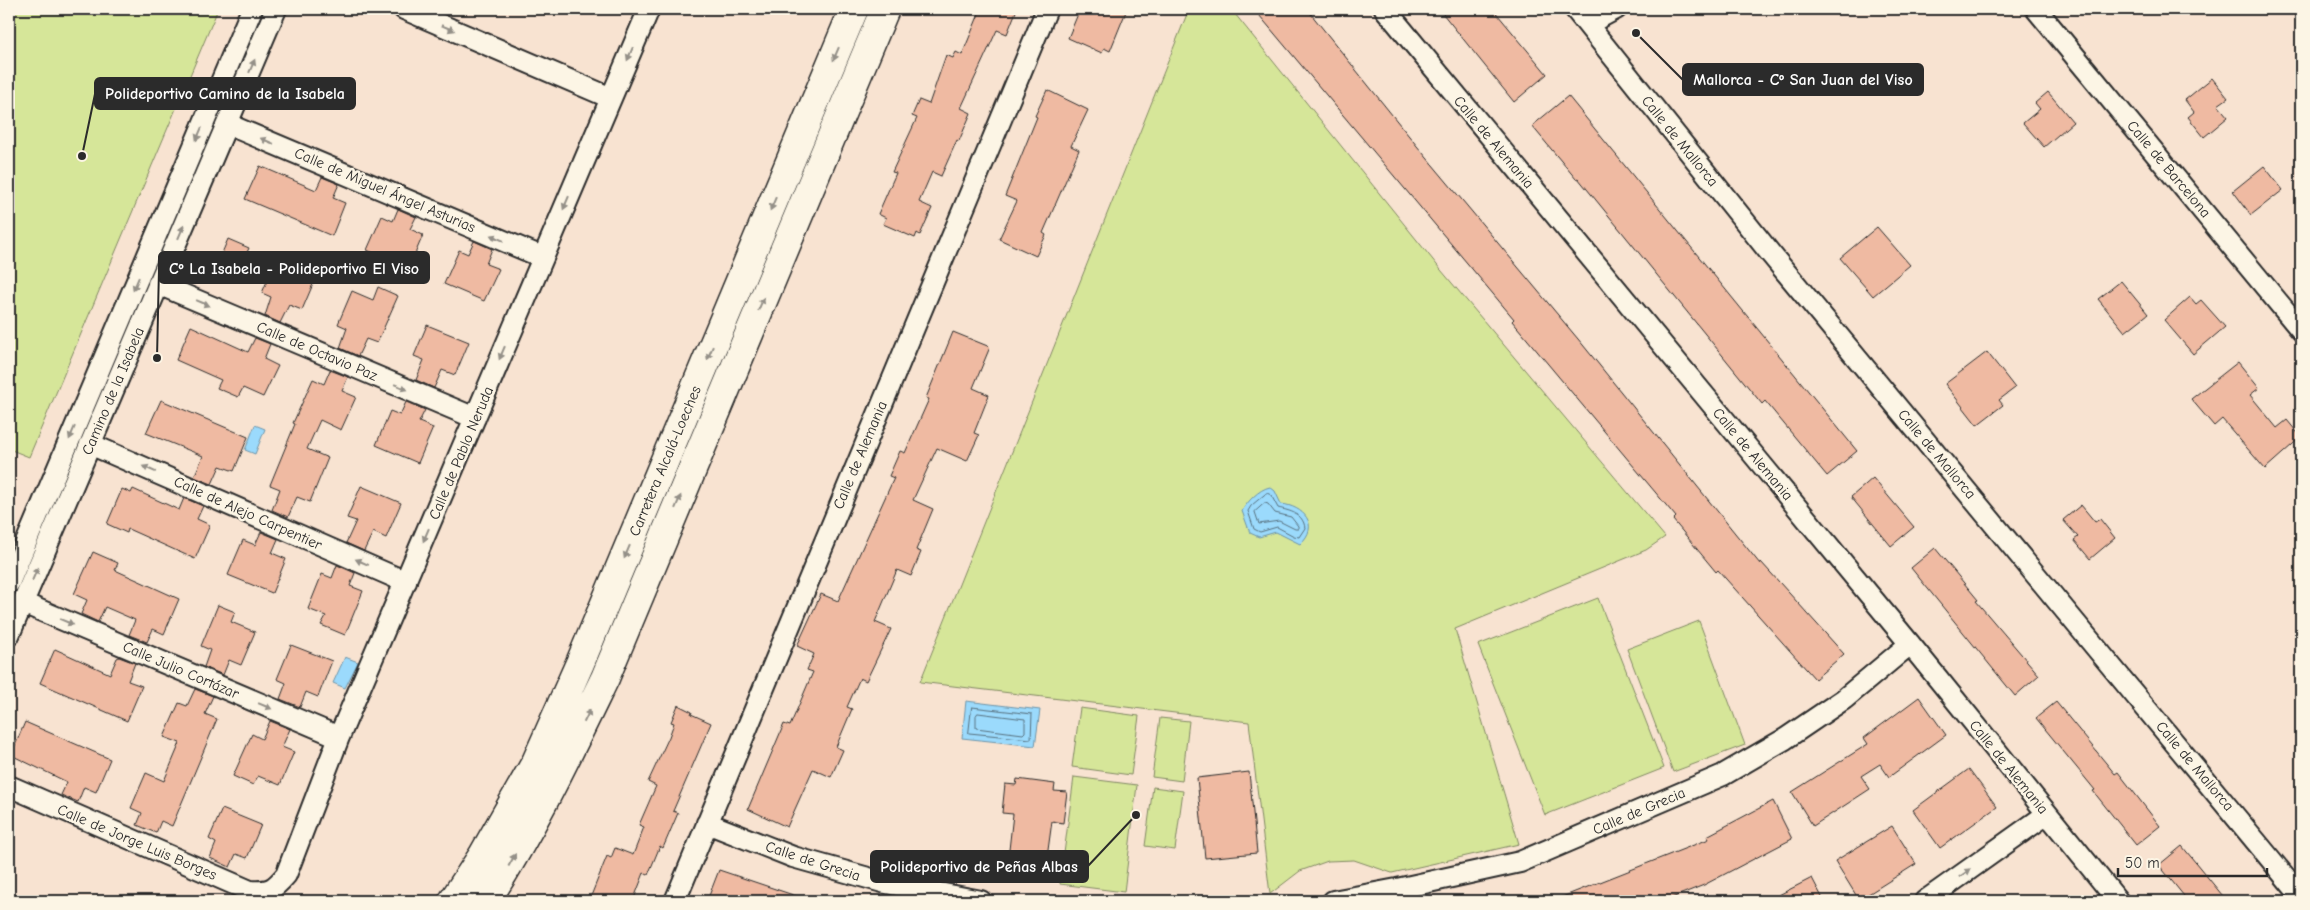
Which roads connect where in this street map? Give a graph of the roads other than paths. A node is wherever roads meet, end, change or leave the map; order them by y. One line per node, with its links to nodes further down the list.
1 (252, 9): 20 (street, Camino de la Isabela, one-way to 20)
2 (276, 9): 13 (street, Camino de la Isabela, one-way to 2)
3 (404, 9): 12 (street, one-way to 12)
4 (649, 9): 12 (street, Calle de Pablo Neruda, one-way to 12)
5 (854, 9): 30 (main road, Carretera Alcalá-Loeches, one-way to 30)
6 (885, 9): 31 (main road, Carretera Alcalá-Loeches, one-way to 6)
7 (1046, 9): 27 (street, Calle de Alemania)
8 (1384, 9): 23 (street, Calle de Alemania)
9 (1616, 9): 11 (street)
10 (2036, 9): 16 (street, Calle de Barcelona)
11 (1582, 16): 29 (street, Calle de Mallorca)
12 (611, 98): 14 (street, Calle de Pablo Neruda, one-way to 14)
13 (227, 124): 14 (street, Calle de Miguel Ángel Asturias, one-way to 13); 15 (street, Camino de la Isabela, one-way to 13)
14 (542, 257): 17 (street, Calle de Pablo Neruda, one-way to 17)
15 (158, 284): 17 (street, Calle de Octavio Paz, one-way to 17); 18 (street, Camino de la Isabela)
16 (2301, 330)
17 (475, 418): 19 (street, Calle de Pablo Neruda, one-way to 19)
18 (90, 444): 19 (street, Calle de Alejo Carpentier, one-way to 18); 21 (street, Camino de la Isabela, one-way to 18)
19 (406, 582): 24 (street, Calle de Pablo Neruda)
20 (9, 583)
21 (23, 603): 22 (street, Camino de la Isabela); 24 (street, Calle Julio Cortázar, one-way to 24)
22 (9, 635)
23 (1910, 644): 26 (street, Calle de Alemania); 34 (street, Calle de Grecia)
24 (339, 738): 28 (street, Calle de Pablo Neruda)
25 (9, 786): 28 (street, Calle de Jorge Luis Borges)
26 (2047, 814): 35 (street, one-way to 26); 36 (street, Calle de Alemania)
27 (707, 823): 32 (street, Calle de Alemania); 33 (street, Calle de Grecia)
28 (267, 892)
29 (2301, 896)
30 (453, 901)
31 (486, 901)
32 (675, 901)
33 (981, 901)
34 (1333, 901)
35 (1925, 901)
36 (2118, 901)

